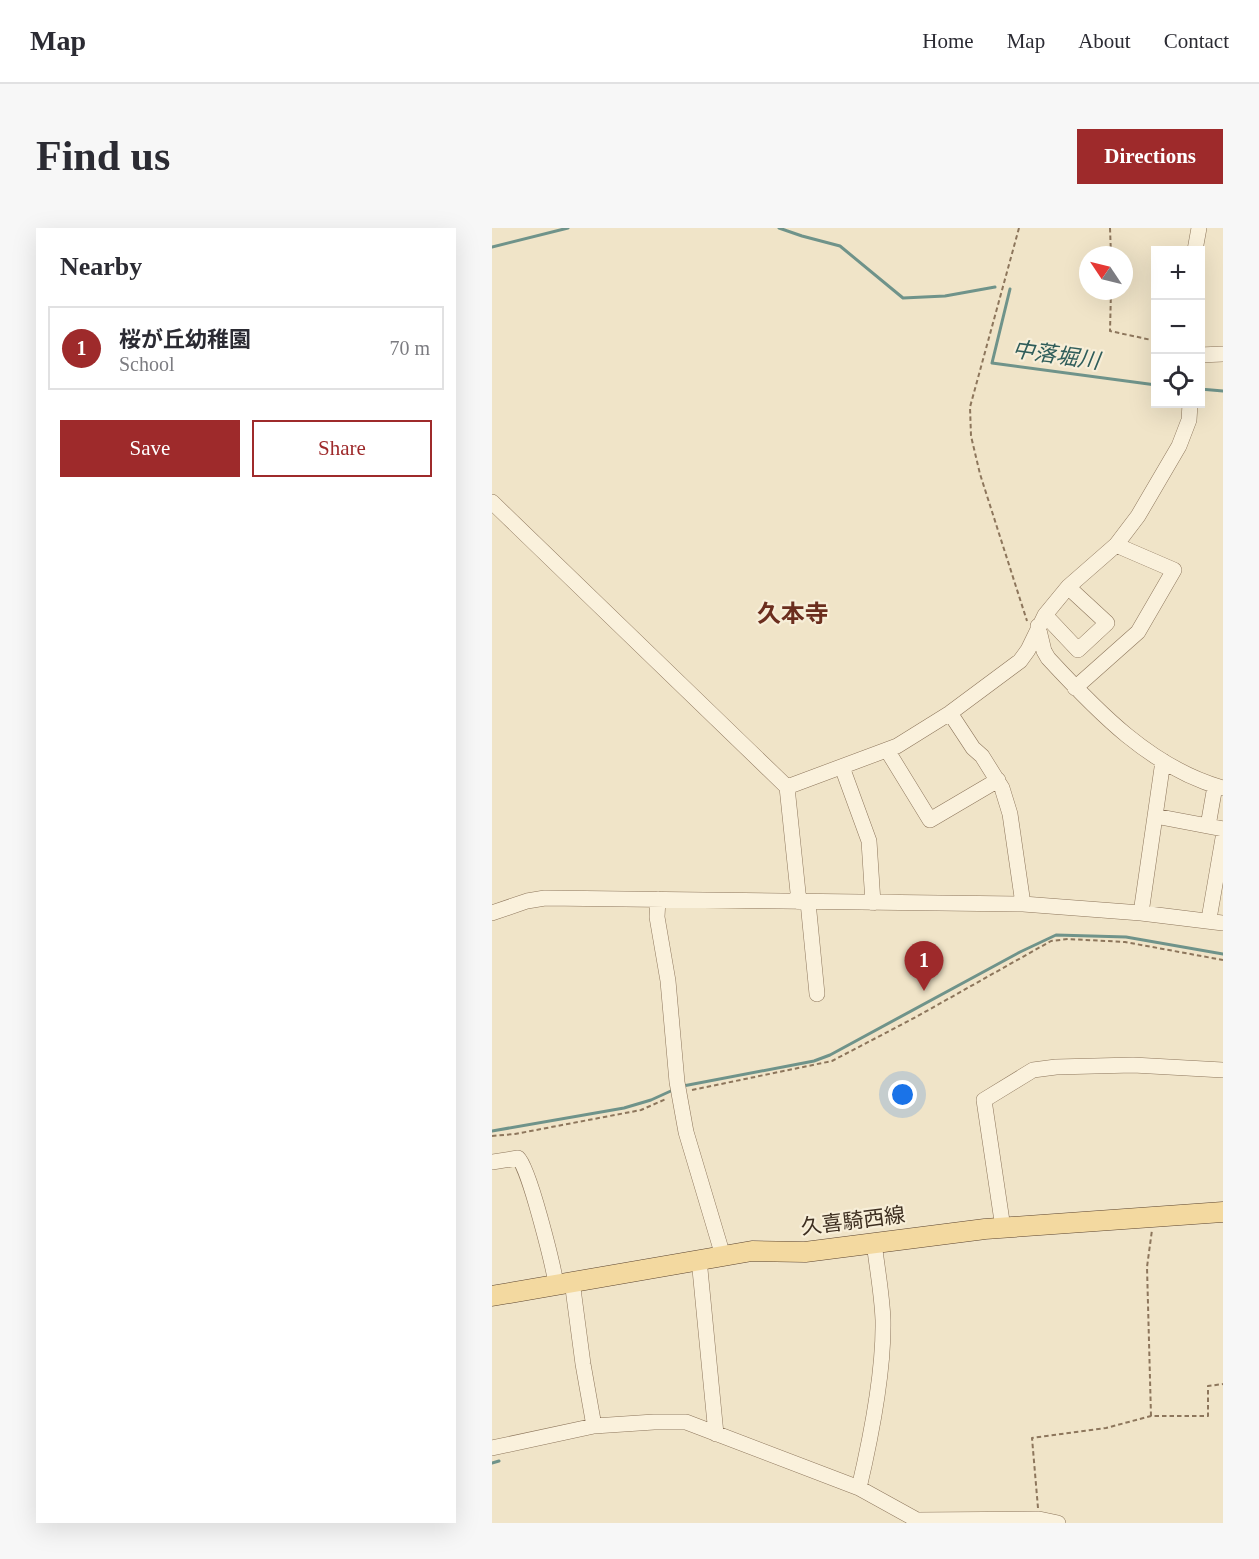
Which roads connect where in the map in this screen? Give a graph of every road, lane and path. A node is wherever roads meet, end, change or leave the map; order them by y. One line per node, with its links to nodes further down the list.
1 (1019, 228): 14 (path)
2 (1110, 228): 4 (path)
3 (1198, 228): 5 (street)
4 (1111, 246)
5 (1196, 246)
6 (1111, 300): 7 (path)
7 (1151, 340)
8 (1223, 354): 9 (street)
9 (1205, 355)
10 (1190, 408): 12 (street)
11 (492, 502): 21 (street)
12 (1116, 545): 13 (street); 15 (street)
13 (1068, 587): 14 (street); 14 (street)
14 (1039, 627): 15 (street); 16 (street)
15 (1075, 688): 18 (street)
16 (950, 713): 17 (street); 20 (street)
17 (887, 750): 19 (street); 20 (street)
18 (1163, 761): 22 (street); 23 (street)
19 (842, 767): 21 (street); 28 (street)
20 (998, 780): 29 (street)
21 (787, 787): 27 (street)
22 (1219, 787): 24 (street)
23 (1155, 816): 24 (street); 31 (street)
24 (1215, 827)
25 (1223, 838): 32 (street)
26 (658, 899): 27 (street); 30 (street); 36 (street)
27 (803, 902): 28 (street); 34 (street)
28 (873, 903): 29 (street)
29 (1023, 904): 31 (street)
30 (492, 913)
31 (1141, 913): 32 (street)
32 (1216, 921)
33 (1223, 960): 36 (path)
34 (818, 994)
35 (1223, 1070): 41 (street)
36 (679, 1093): 37 (path); 43 (street)
37 (492, 1136)
38 (492, 1162): 45 (street)
39 (1223, 1212): 40 (main road, 久喜騎西線)
40 (1153, 1217): 41 (main road, 久喜騎西線); 48 (path)
41 (1003, 1228): 42 (main road, 久喜騎西線)
42 (874, 1242): 43 (main road, 久喜騎西線); 52 (street)
43 (723, 1256): 44 (main road, 久喜騎西線)
44 (699, 1259): 45 (main road, 久喜騎西線); 50 (street)
45 (564, 1283): 46 (main road, 久喜騎西線); 49 (street)
46 (492, 1296)
47 (1223, 1384): 48 (path)
48 (1150, 1416): 53 (path)
49 (594, 1426): 50 (street); 51 (street)
50 (716, 1434): 52 (street)
51 (492, 1448)
52 (859, 1488): 54 (street)
53 (1039, 1520): 54 (street); 55 (street)
54 (931, 1521)
55 (1058, 1523)

